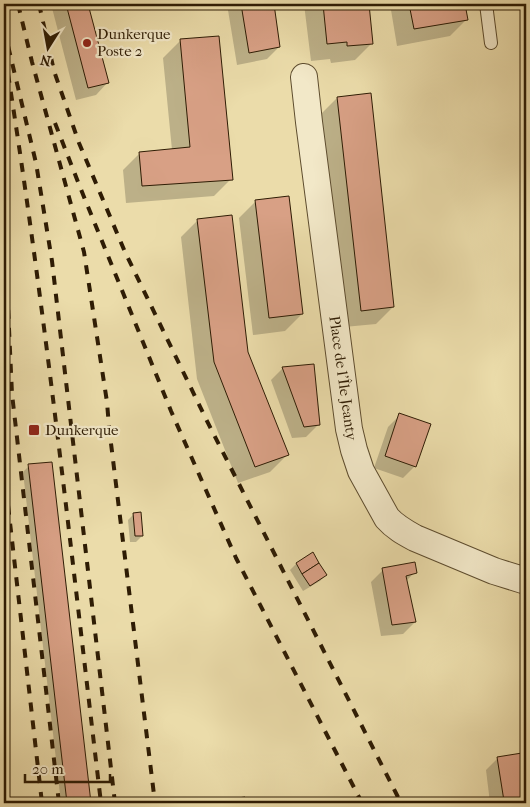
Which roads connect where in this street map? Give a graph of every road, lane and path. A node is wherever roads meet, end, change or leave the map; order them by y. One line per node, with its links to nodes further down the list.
1 (486, 4): 2 (lane)
2 (491, 43)
3 (304, 77): 4 (street, Place de l'Île Jeanty)
4 (526, 581)

